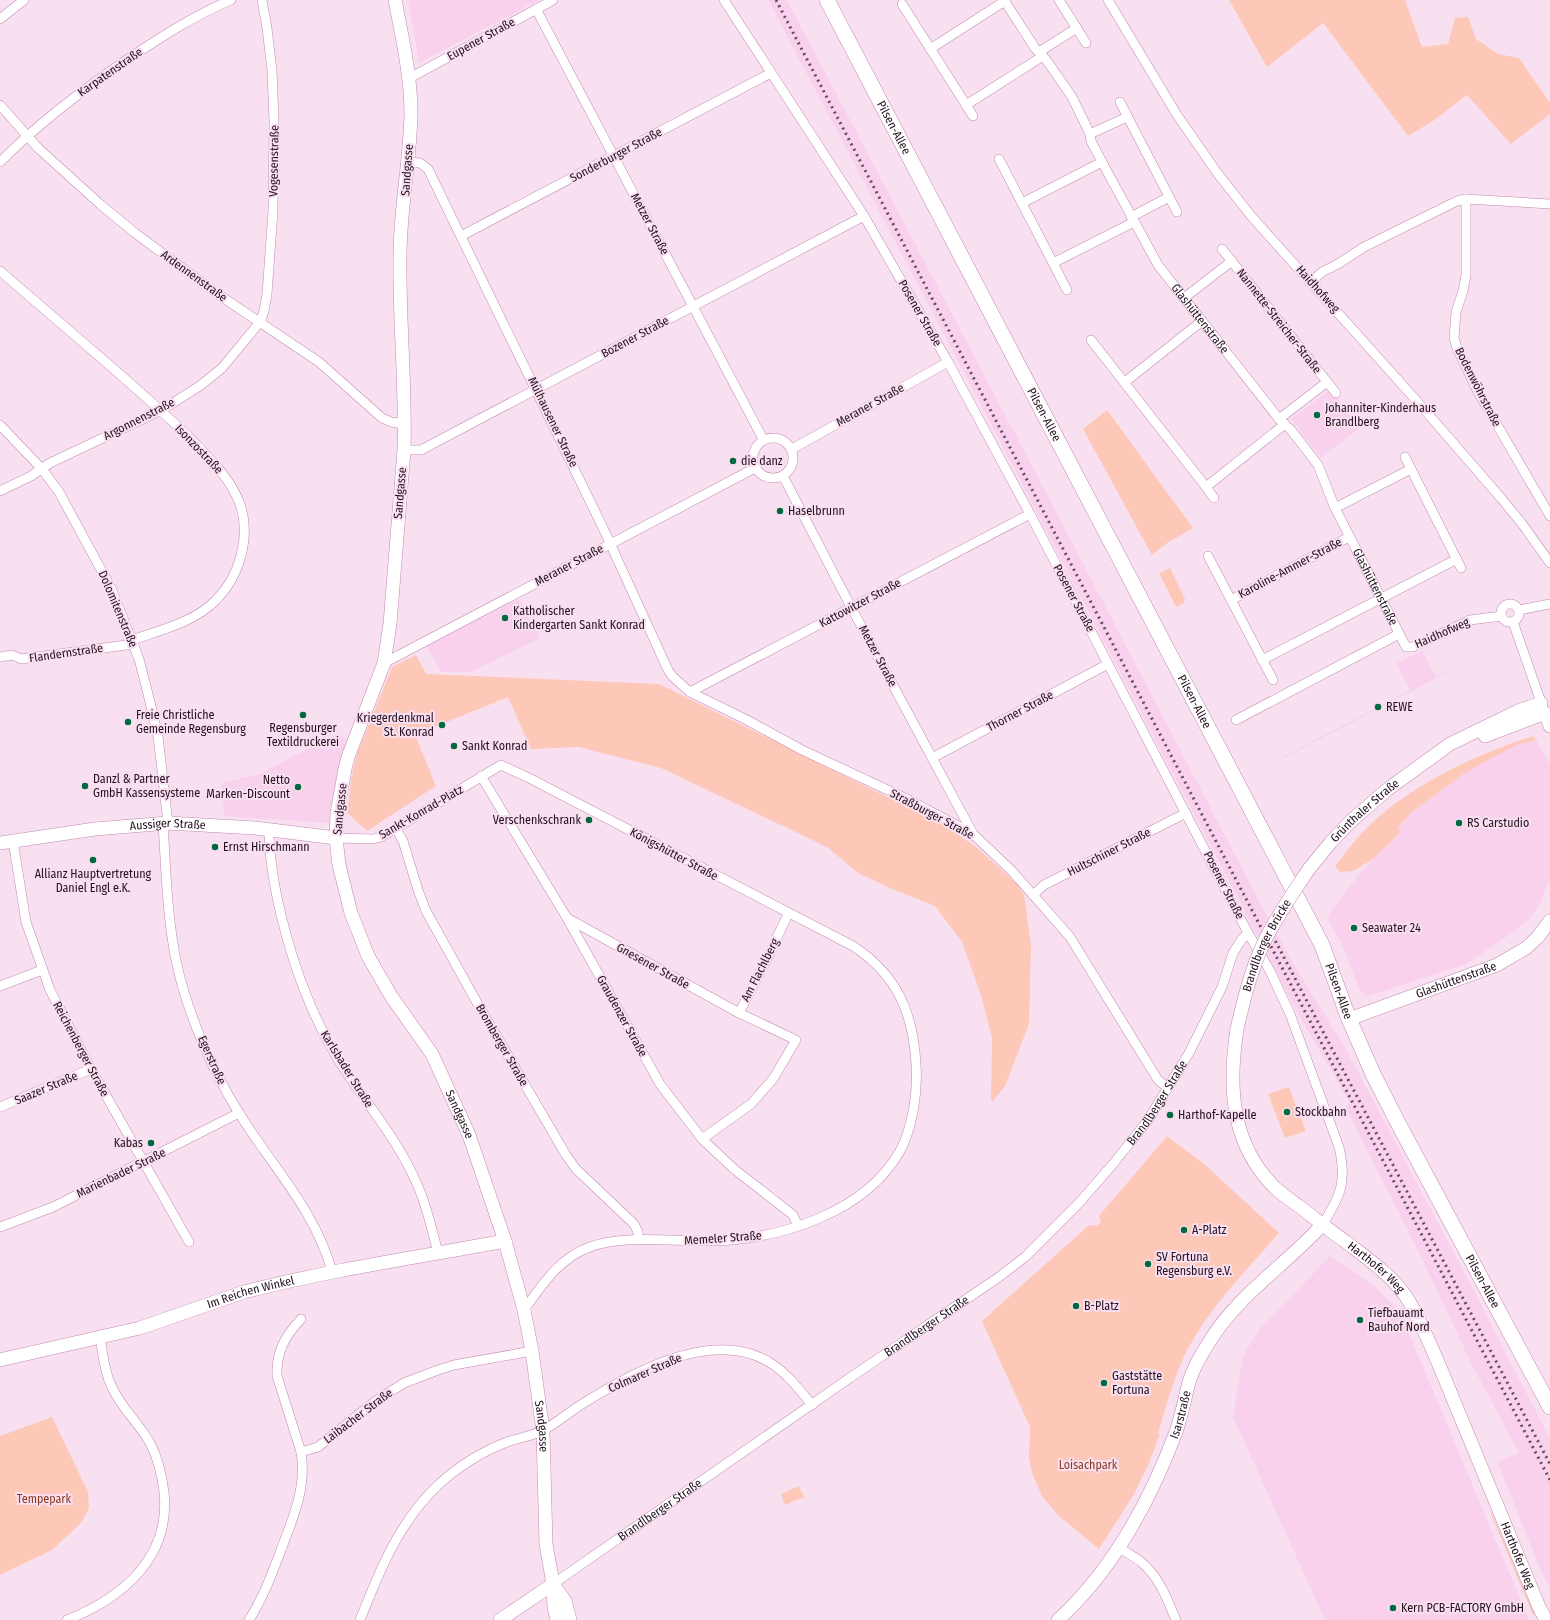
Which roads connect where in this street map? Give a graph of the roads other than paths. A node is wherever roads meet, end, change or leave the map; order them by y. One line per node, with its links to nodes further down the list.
1 (24, 0): 13 (street)
2 (231, 0): 26 (street, Karpatenstraße)
3 (262, 0): 49 (street, Vogesenstraße)
4 (396, 0): 19 (street, Sandgasse)
5 (553, 0): 12 (street, Eupener Straße)
6 (724, 0): 18 (street, Posener Straße)
7 (827, 0): 118 (main road, Pilsen-Allee)
8 (1059, 0): 14 (street)
9 (1108, 0): 44 (street, Haidhofweg)
10 (1004, 1): 16 (street); 17 (street, Glashüttenstraße)
11 (902, 4): 16 (street)
12 (536, 9): 19 (street, Eupener Straße); 27 (street, Metzer Straße)
13 (0, 19)
14 (1077, 28): 15 (street); 17 (street)
15 (1086, 43)
16 (930, 49): 22 (street)
17 (1041, 54): 22 (street); 25 (street, Glashüttenstraße)
18 (771, 73): 27 (street, Sonderburger Straße); 37 (street, Posener Straße)
19 (408, 79): 30 (street, Sandgasse)
20 (1120, 102): 24 (street)
21 (0, 105): 26 (street, Ardennenstraße)
22 (966, 105): 23 (street)
23 (973, 116)
24 (1128, 117): 25 (street); 32 (street)
25 (1090, 134): 31 (street, Glashüttenstraße)
26 (27, 137): 29 (street, Karpatenstraße); 49 (street, Ardennenstraße)
27 (613, 156): 39 (street, Sonderburger Straße); 47 (street, Metzer Straße)
28 (999, 159): 34 (street)
29 (0, 162)
30 (408, 162): 39 (street, Mülhausener Straße); 58 (street, Sandgasse)
31 (1102, 162): 34 (street); 38 (street, Glashüttenstraße)
32 (1169, 197): 36 (street); 38 (street)
33 (1466, 199): 35 (street); 44 (street); 73 (street, Bodenwöhrstraße)
34 (1022, 203): 42 (street)
35 (1550, 204)
36 (1177, 212)
37 (864, 216): 47 (street, Bozener Straße); 51 (street, Posener Straße)
38 (1133, 219): 42 (street); 46 (street, Glashüttenstraße)
39 (461, 236): 54 (street, Mülhausener Straße)
40 (1222, 249): 41 (street, Nannette-Streicher-Straße)
41 (1232, 261): 46 (street, Nannette-Streicher-Straße); 53 (street, Nannette-Streicher-Straße)
42 (1053, 263): 45 (street)
43 (0, 271): 56 (street, Isonzostraße)
44 (1311, 282): 77 (street, Haidhofweg)
45 (1067, 290)
46 (1184, 298): 48 (street, Glashüttenstraße)
47 (694, 306): 54 (street, Bozener Straße); 60 (street, Metzer Straße)
48 (1202, 321): 52 (street); 57 (street, Glashüttenstraße)
49 (260, 322): 56 (street, Argonnenstraße); 58 (street, Ardennenstraße)
50 (1091, 340): 52 (street)
51 (948, 362): 61 (street, Meraner Straße); 72 (street, Posener Straße)
52 (1125, 382): 68 (street)
53 (1327, 382): 55 (street, Nannette-Streicher-Straße); 57 (street, Nannette-Streicher-Straße)
54 (536, 389): 62 (street, Bozener Straße); 75 (street, Mülhausener Straße)
55 (1336, 393)
56 (162, 410): 65 (street, Argonnenstraße); 86 (street, Isonzostraße)
57 (1282, 422): 68 (street, Nannette-Streicher-Straße); 71 (street, Glashüttenstraße)
58 (404, 424): 62 (street, Sandgasse)
59 (0, 425): 65 (street, Dolomitenstraße)
60 (763, 439): 61 (street); 64 (street)
61 (792, 449): 67 (street)
62 (404, 450): 90 (street, Sandgasse)
63 (1405, 457): 66 (street)
64 (755, 468): 67 (street); 75 (street, Meraner Straße)
65 (42, 469): 69 (street, Argonnenstraße); 86 (street, Dolomitenstraße)
66 (1411, 469): 71 (street); 78 (street)
67 (783, 476): 81 (street, Metzer Straße)
68 (1206, 487): 70 (street)
69 (0, 491)
70 (1214, 498)
71 (1335, 508): 74 (street, Glashüttenstraße)
72 (1030, 514): 81 (street, Kattowitzer Straße); 91 (street, Posener Straße)
73 (1550, 516)
74 (1349, 537): 78 (street, Glashüttenstraße); 79 (street, Karoline-Ammer-Straße)
75 (611, 543): 90 (street, Meraner Straße); 93 (street, Mülhausener Straße)
76 (1208, 556): 79 (street, Karoline-Ammer-Straße)
77 (1550, 563)
78 (1381, 598): 85 (street, Glashüttenstraße); 89 (street)
79 (1231, 600): 89 (street, Karoline-Ammer-Straße)
80 (1550, 604): 82 (street)
81 (852, 607): 93 (street, Kattowitzer Straße); 97 (street, Metzer Straße)
82 (1519, 610): 83 (street); 84 (street)
83 (1502, 616): 84 (street); 87 (street, Haidhofweg)
84 (1513, 622): 94 (street)
85 (1399, 634): 87 (street, Glashüttenstraße); 95 (street, Glashüttenstraße)
86 (133, 642): 88 (street, Flandernstraße); 101 (street, Dolomitenstraße)
87 (1406, 646)
88 (0, 657)
89 (1262, 660): 92 (street, Karoline-Ammer-Straße)
90 (384, 663): 105 (street, Sandgasse)
91 (1108, 664): 97 (street, Thorner Straße); 100 (street, Posener Straße)
92 (1273, 680)
93 (690, 692): 104 (street, Straßburger Straße)
94 (1546, 707): 96 (street); 108 (street, Grünthaler Straße)
95 (1236, 720)
96 (1550, 726)
97 (932, 758): 104 (street, Metzer Straße)
98 (501, 765): 99 (street, Sankt-Konrad-Platz); 110 (street, Königshütter Straße)
99 (482, 776): 102 (street, Sankt-Konrad-Platz); 111 (street, Graudenzer Straße)
100 (1186, 813): 109 (street, Hultschiner Straße); 113 (street, Posener Straße)
101 (166, 823): 103 (street, Aussiger Straße); 106 (street, Aussiger Straße); 123 (street, Egerstraße)
102 (396, 829): 105 (street, Sankt-Konrad-Platz); 129 (street, Bromberger Straße)
103 (269, 830): 105 (street, Aussiger Straße); 132 (street, Karlsbader Straße)
104 (974, 834): 109 (street, Straßburger Straße)
105 (336, 838): 130 (street, Sandgasse)
106 (13, 841): 107 (street, Aussiger Straße); 115 (street, Reichenberger Straße)
107 (0, 843)
108 (1309, 869): 119 (street, Brandlberger Brücke, bridge)
109 (1033, 895): 121 (street, Straßburger Straße)
110 (788, 914): 114 (street, Königshütter Straße); 117 (street, Am Flachlberg)
111 (567, 918): 117 (street, Gnesener Straße); 124 (street, Graudenzer Straße)
112 (1550, 921): 118 (street, Glashüttenstraße)
113 (1248, 933): 121 (street, Brandlberger Straße); 126 (street, Posener Straße)
114 (846, 943): 127 (street, Memeler Straße)
115 (42, 970): 116 (street); 120 (street, Reichenberger Straße)
116 (0, 986)
117 (739, 1013): 124 (street, Am Flachlberg)
118 (1349, 1020): 140 (main road, Pilsen-Allee)
119 (1238, 1029): 126 (street, Harthofer Weg)
120 (91, 1069): 122 (street, Saazer Straße); 125 (street, Reichenberger Straße)
121 (1168, 1088): 139 (street, Brandlberger Straße)
122 (0, 1107)
123 (239, 1113): 125 (street, Marienbader Straße); 133 (street, Egerstraße)
124 (702, 1139): 127 (street, Graudenzer Straße)
125 (144, 1162): 128 (street, Marienbader Straße); 131 (street, Reichenberger Straße)
126 (1323, 1224): 143 (street, Isarstraße); 153 (street, Harthofer Weg)
127 (798, 1226): 129 (street, Memeler Straße)
128 (0, 1227)
129 (639, 1240): 134 (street, Memeler Straße)
130 (505, 1241): 132 (street, Im Reichen Winkel); 134 (street, Sandgasse)
131 (189, 1242)
132 (438, 1253): 133 (street, Im Reichen Winkel)
133 (332, 1272): 136 (street, Im Reichen Winkel)
134 (524, 1310): 137 (street, Sandgasse)
135 (301, 1319): 142 (street)
136 (100, 1338): 138 (street, Im Reichen Winkel); 145 (street)
137 (532, 1351): 141 (street, Sandgasse); 142 (street, Laibacher Straße)
138 (0, 1360)
139 (812, 1405): 141 (street, Colmarer Straße); 144 (street, Brandlberger Straße)
140 (1550, 1408)
141 (543, 1431): 144 (street, Sandgasse); 147 (street, Colmarer Straße)
142 (301, 1452): 146 (street)
143 (1118, 1547): 151 (street, Isarstraße); 152 (street)
144 (553, 1584): 148 (street, Brandlberger Straße); 149 (street, Sandgasse); 150 (street)
145 (67, 1620)
146 (249, 1620)
147 (360, 1620)
148 (500, 1620)
149 (557, 1620)
150 (570, 1620)
151 (1058, 1620)
152 (1176, 1620)
153 (1546, 1620)

